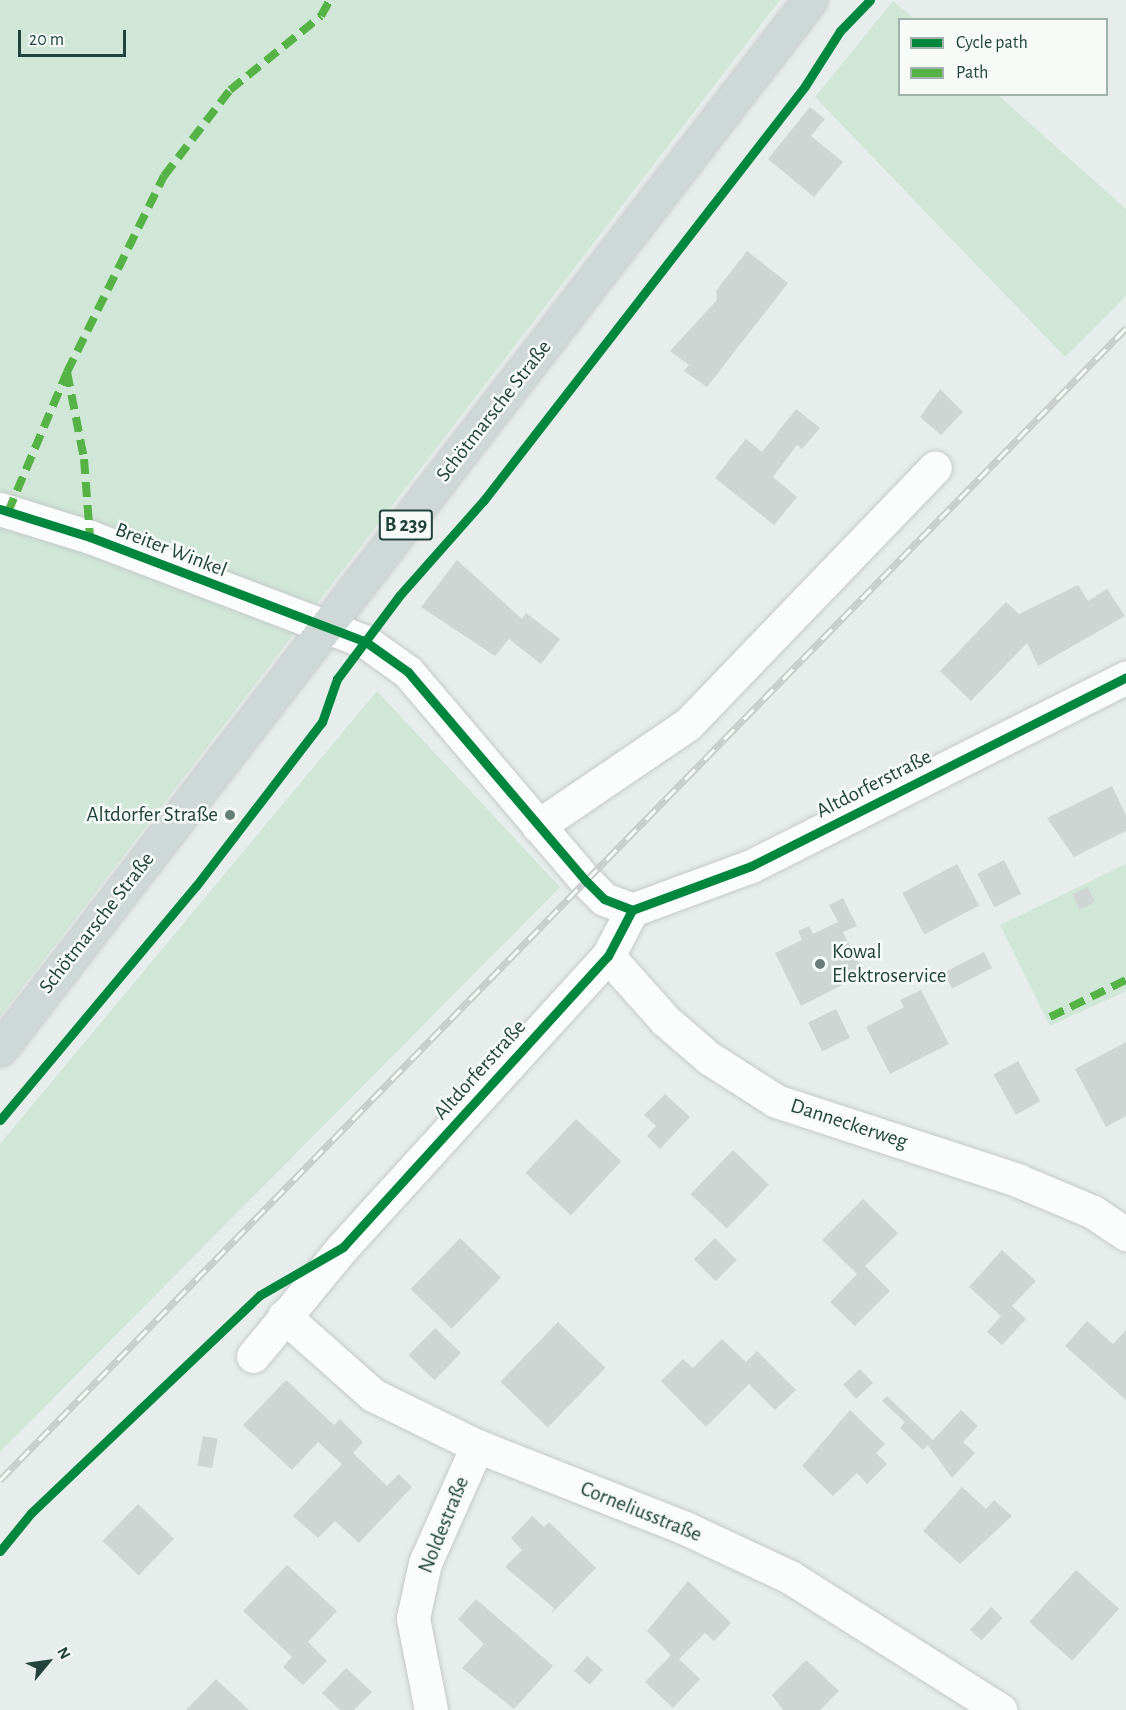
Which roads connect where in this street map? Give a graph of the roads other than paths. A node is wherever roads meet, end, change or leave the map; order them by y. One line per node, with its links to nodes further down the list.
1 (810, 0): 4 (main road, Schötmarsche Straße / B 239)
2 (934, 467): 6 (street)
3 (0, 509): 4 (street, Breiter Winkel)
4 (326, 630): 6 (street); 9 (main road, Schötmarsche Straße / B 239)
5 (1126, 677): 7 (street, Altdorferstraße)
6 (538, 826): 7 (street)
7 (633, 910): 8 (street, Altdorferstraße)
8 (608, 956): 10 (street, Danneckerweg); 11 (street, Altdorferstraße)
9 (0, 1049)
10 (1126, 1234)
11 (284, 1316): 12 (street, Altdorferstraße); 13 (street, Corneliusstraße)
12 (253, 1356)
13 (477, 1446): 14 (street, Noldestraße); 15 (street, Corneliusstraße)
14 (431, 1710)
15 (1000, 1710)

